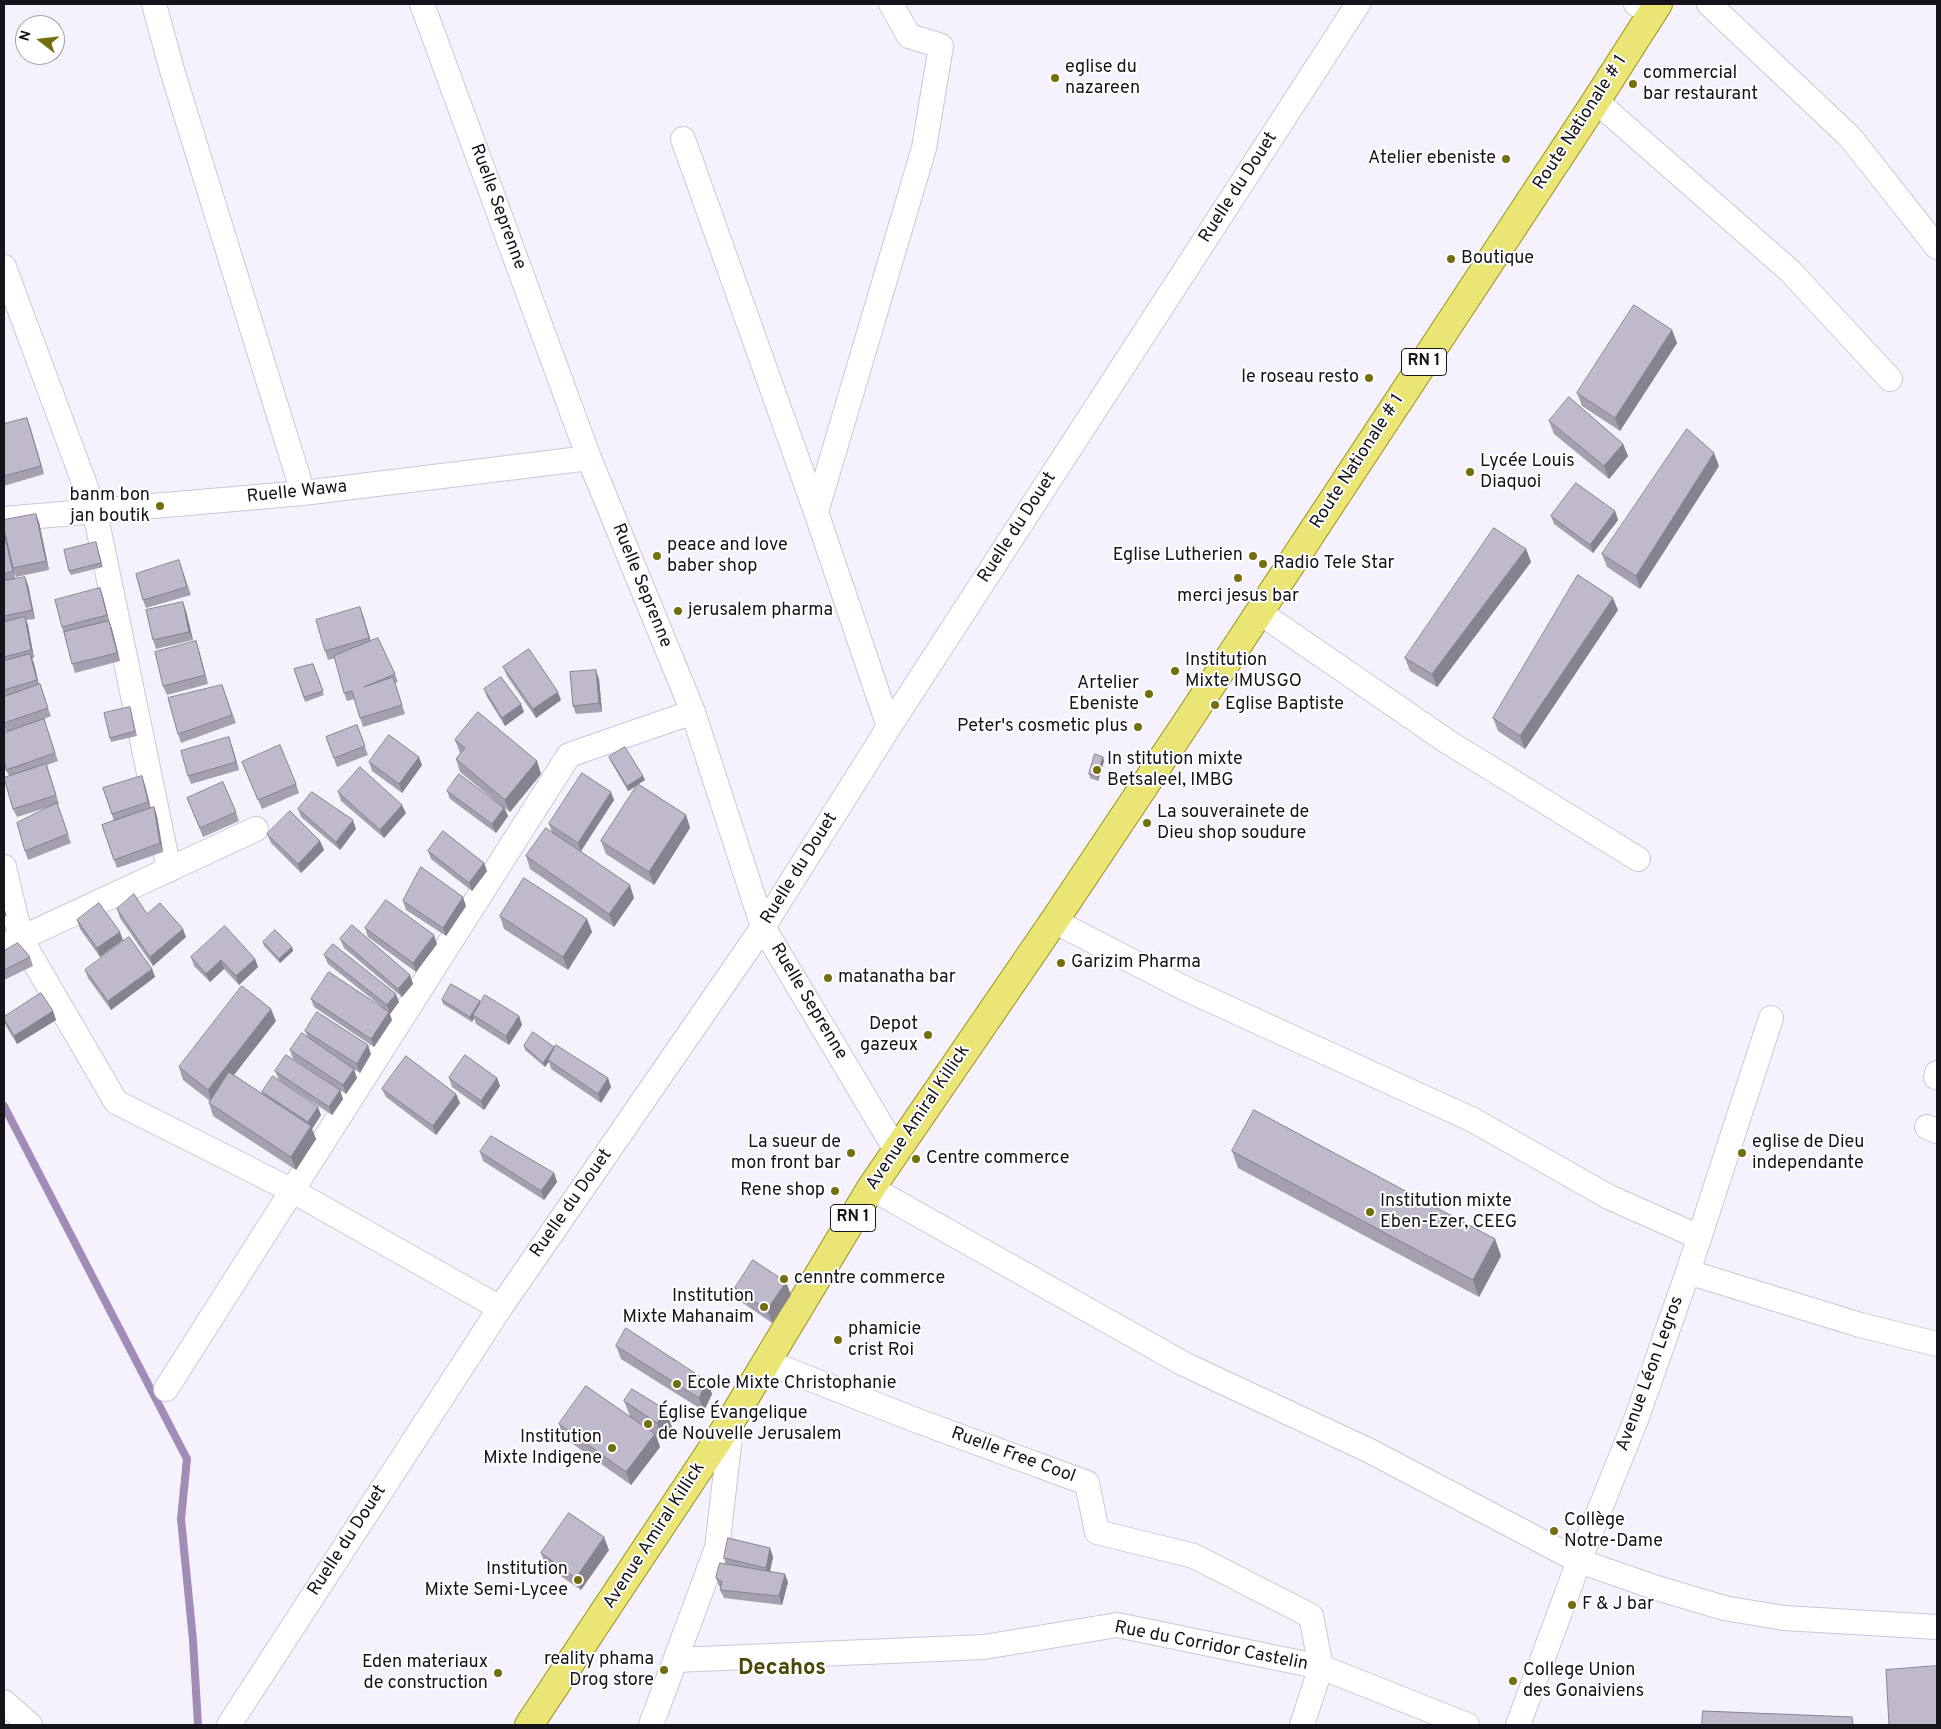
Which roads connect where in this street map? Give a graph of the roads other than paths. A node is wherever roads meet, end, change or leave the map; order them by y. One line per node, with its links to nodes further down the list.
1 (154, 4): 13 (street)
2 (422, 4): 12 (street, Ruelle Seprenne)
3 (891, 4): 15 (street)
4 (1358, 4): 20 (street, Ruelle du Douet)
5 (1710, 4): 9 (street)
6 (1648, 7): 7 (main road, Route Nationale # 1 / RN 1)
7 (1596, 101): 11 (street); 17 (main road, Route Nationale # 1 / RN 1)
8 (684, 139): 15 (street)
9 (1937, 247)
10 (4, 267): 14 (street)
11 (1890, 379)
12 (589, 458): 13 (street, Ruelle Wawa); 18 (street, Ruelle Seprenne)
13 (303, 493): 14 (street, Ruelle Wawa)
14 (96, 512): 16 (street, Ruelle Wawa); 24 (street)
15 (816, 512): 20 (street)
16 (4, 519)
17 (1259, 612): 19 (main road, Route Nationale # 1 / RN 1); 22 (street)
18 (693, 712): 26 (street, Ruelle Seprenne); 31 (street)
19 (1190, 719): 25 (main road, Avenue Amiral Killick / RN 1)
20 (889, 727): 26 (street, Ruelle du Douet)
21 (256, 829): 24 (street)
22 (1638, 859)
23 (4, 867): 27 (street)
24 (169, 870): 27 (street)
25 (1054, 921): 29 (main road, Avenue Amiral Killick / RN 1); 32 (street)
26 (763, 927): 29 (street, Ruelle Seprenne); 34 (street, Ruelle du Douet)
27 (12, 942): 31 (street)
28 (1772, 1018): 32 (street, Avenue Léon Legros)
29 (896, 1150): 30 (main road, Avenue Amiral Killick / RN 1)
30 (870, 1188): 36 (main road, Avenue Amiral Killick / RN 1); 39 (street)
31 (290, 1190): 34 (street); 37 (street)
32 (1699, 1237): 33 (street, Avenue Léon Legros)
33 (1688, 1272): 35 (street); 39 (street, Avenue Léon Legros)
34 (500, 1308): 45 (street, Ruelle du Douet)
35 (1937, 1344)
36 (767, 1362): 38 (main road, Avenue Amiral Killick / RN 1); 42 (street, Ruelle Free Cool)
37 (166, 1389)
38 (732, 1419): 41 (street); 46 (main road, Avenue Amiral Killick / RN 1)
39 (1579, 1561): 40 (street); 50 (street, Avenue Léon Legros)
40 (1937, 1627)
41 (676, 1660): 42 (street, Rue du Corridor Castelin); 47 (street)
42 (1321, 1667): 48 (street); 49 (street, Rue du Corridor Castelin)
43 (4, 1702): 44 (street)
44 (30, 1725)
45 (228, 1725)
46 (530, 1725)
47 (651, 1725)
48 (1302, 1725)
49 (1468, 1725)
50 (1518, 1725)

